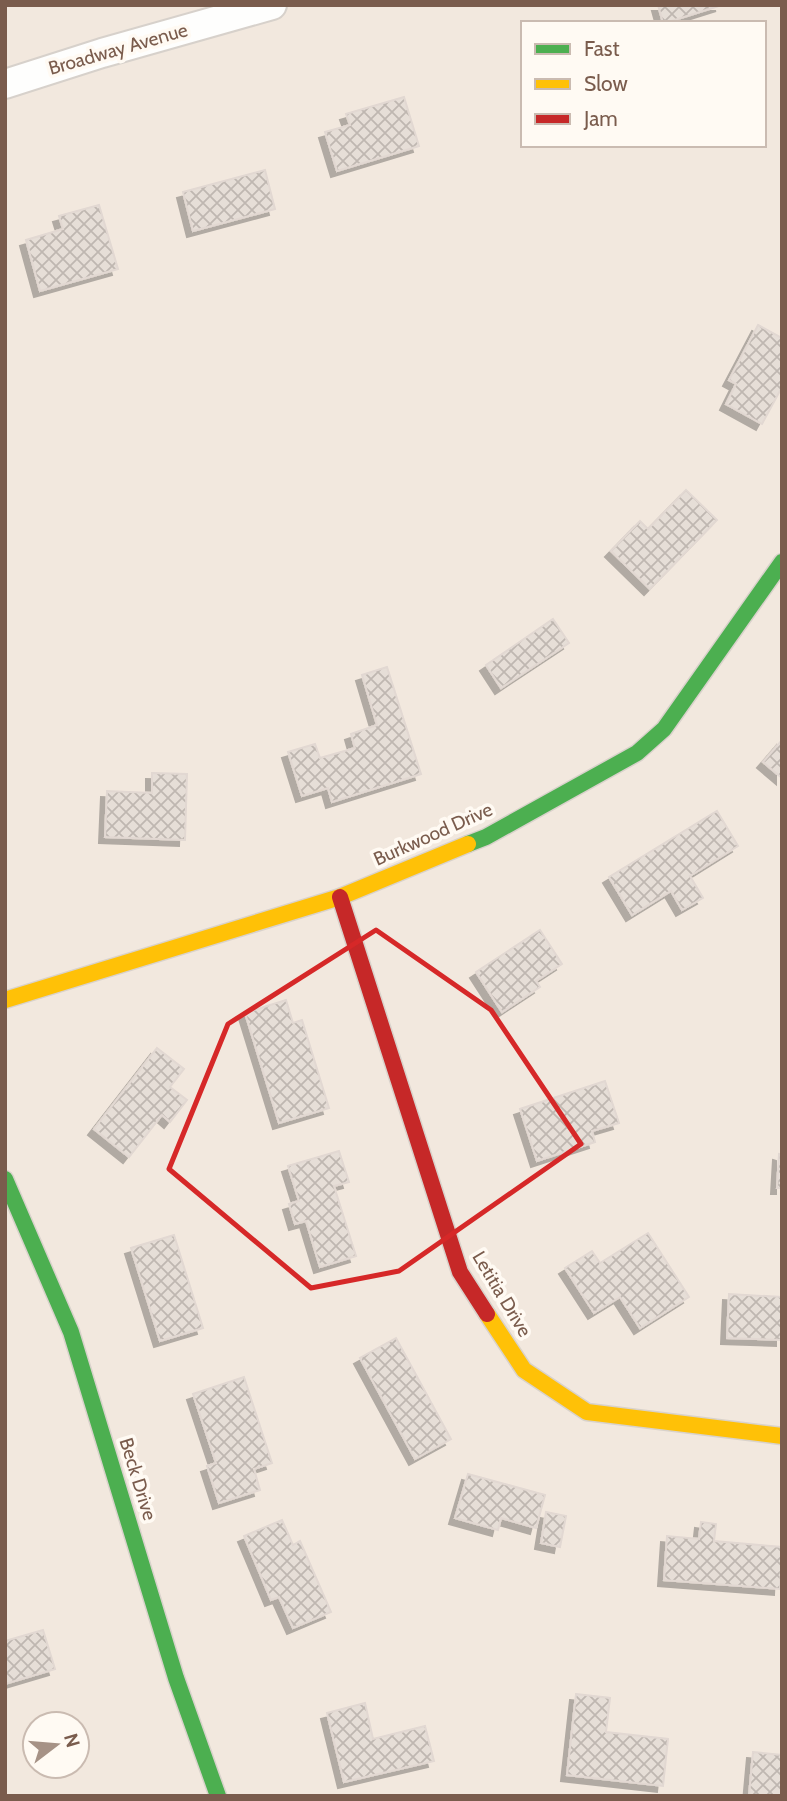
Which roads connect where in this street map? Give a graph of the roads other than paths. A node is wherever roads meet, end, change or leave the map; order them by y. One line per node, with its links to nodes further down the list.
1 (272, 5): 2 (street, Broadway Avenue)
2 (5, 84)
3 (782, 562): 4 (street, Burkwood Drive)
4 (340, 897): 5 (street, Burkwood Drive); 7 (street, Letitia Drive)
5 (5, 1000)
6 (5, 1180): 8 (street, Beck Drive)
7 (782, 1436)
8 (218, 1796)

